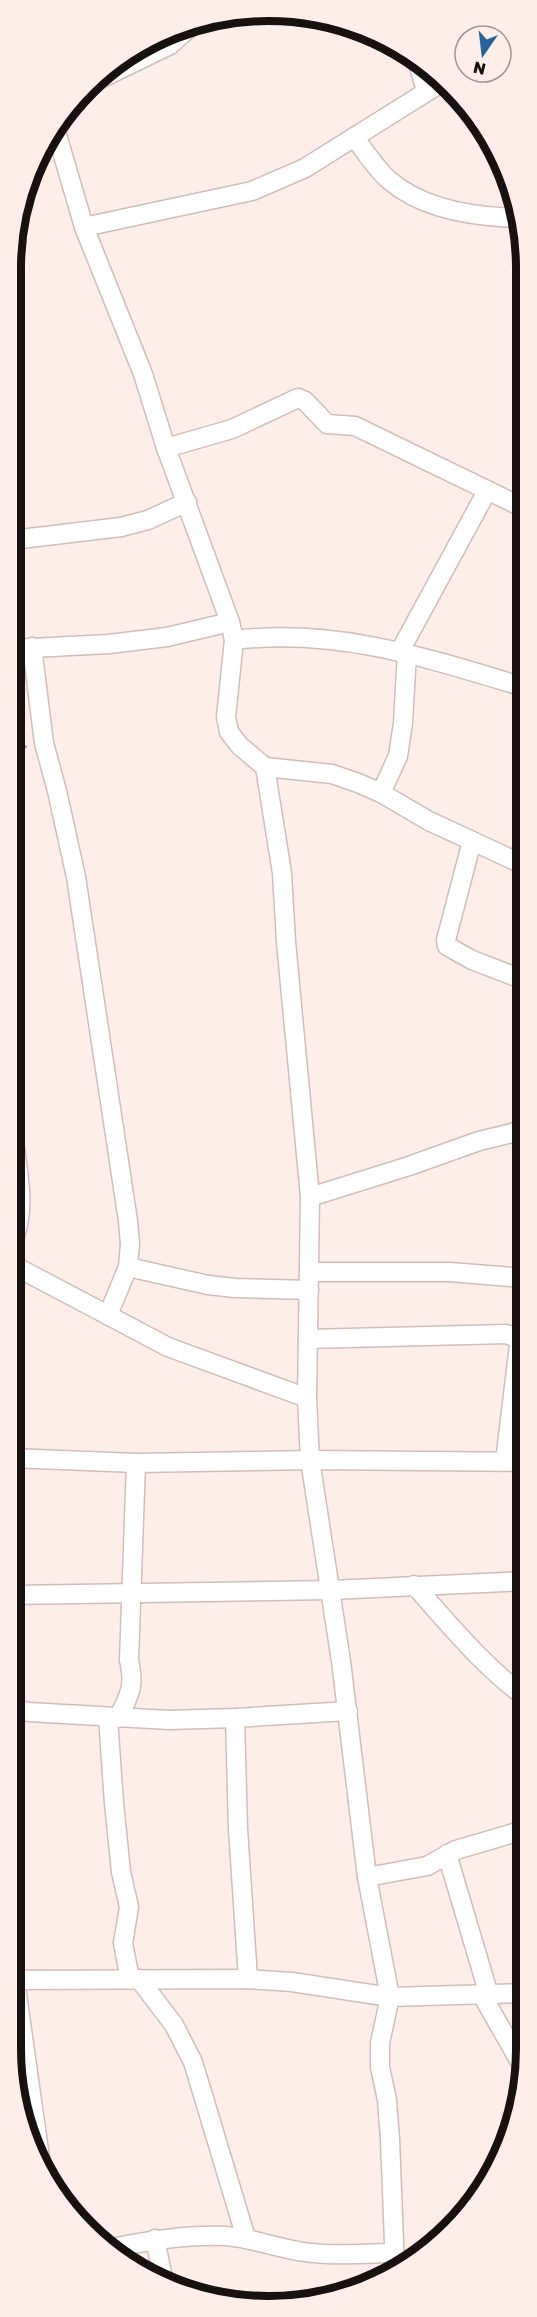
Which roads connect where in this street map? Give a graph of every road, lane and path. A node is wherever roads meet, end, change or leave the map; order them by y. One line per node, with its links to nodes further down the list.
1 (177, 39): 2 (street)
2 (126, 66)
3 (421, 74): 5 (street)
4 (436, 86): 5 (street)
5 (426, 91): 6 (street)
6 (354, 137): 8 (street); 9 (street)
7 (59, 138): 9 (street)
8 (511, 218)
9 (84, 227): 10 (street)
10 (166, 448): 11 (street); 12 (street)
11 (487, 491): 13 (street); 19 (street)
12 (187, 502): 14 (street); 15 (street)
13 (516, 504)
14 (21, 539)
15 (230, 622): 16 (street); 17 (street)
16 (234, 640): 19 (street); 21 (street)
17 (32, 647): 18 (street); 28 (street)
18 (21, 648)
19 (404, 652): 20 (street); 22 (street)
20 (516, 685)
21 (265, 767): 22 (street); 27 (street)
22 (381, 794): 23 (street)
23 (472, 842): 24 (street); 25 (street)
24 (516, 861)
25 (516, 977)
26 (516, 1132): 27 (street)
27 (310, 1197): 31 (street)
28 (128, 1267): 31 (street); 32 (street)
29 (21, 1269): 32 (street)
30 (516, 1277): 31 (street)
31 (309, 1281): 34 (street)
32 (108, 1315): 36 (street)
33 (516, 1337): 34 (street)
34 (308, 1339): 36 (street)
35 (516, 1369): 39 (street)
36 (307, 1398): 38 (street)
37 (21, 1458): 41 (street)
38 (310, 1460): 39 (street); 41 (street); 44 (street)
39 (505, 1461): 40 (street)
40 (516, 1461)
41 (136, 1463): 45 (street)
42 (516, 1581): 43 (street)
43 (414, 1585): 44 (street); 47 (street)
44 (331, 1590): 45 (street); 49 (street)
45 (130, 1594): 46 (street); 50 (street)
46 (21, 1595)
47 (516, 1690)
48 (21, 1710): 50 (street)
49 (348, 1711): 51 (street); 54 (street)
50 (113, 1718): 51 (street); 55 (street)
51 (236, 1719): 56 (street)
52 (516, 1832): 53 (street)
53 (447, 1854): 54 (street); 59 (street)
54 (367, 1877): 60 (street)
55 (135, 1979): 56 (street); 57 (street); 64 (street)
56 (248, 1979): 60 (street)
57 (21, 1980)
58 (516, 1994): 59 (street)
59 (485, 1995): 60 (street); 62 (street)
60 (390, 1998): 67 (street)
61 (21, 2033): 63 (street)
62 (516, 2053)
63 (36, 2134)
64 (246, 2238): 65 (street); 67 (street)
65 (155, 2239): 66 (street); 68 (street)
66 (120, 2246)
67 (394, 2260)
68 (162, 2271)

